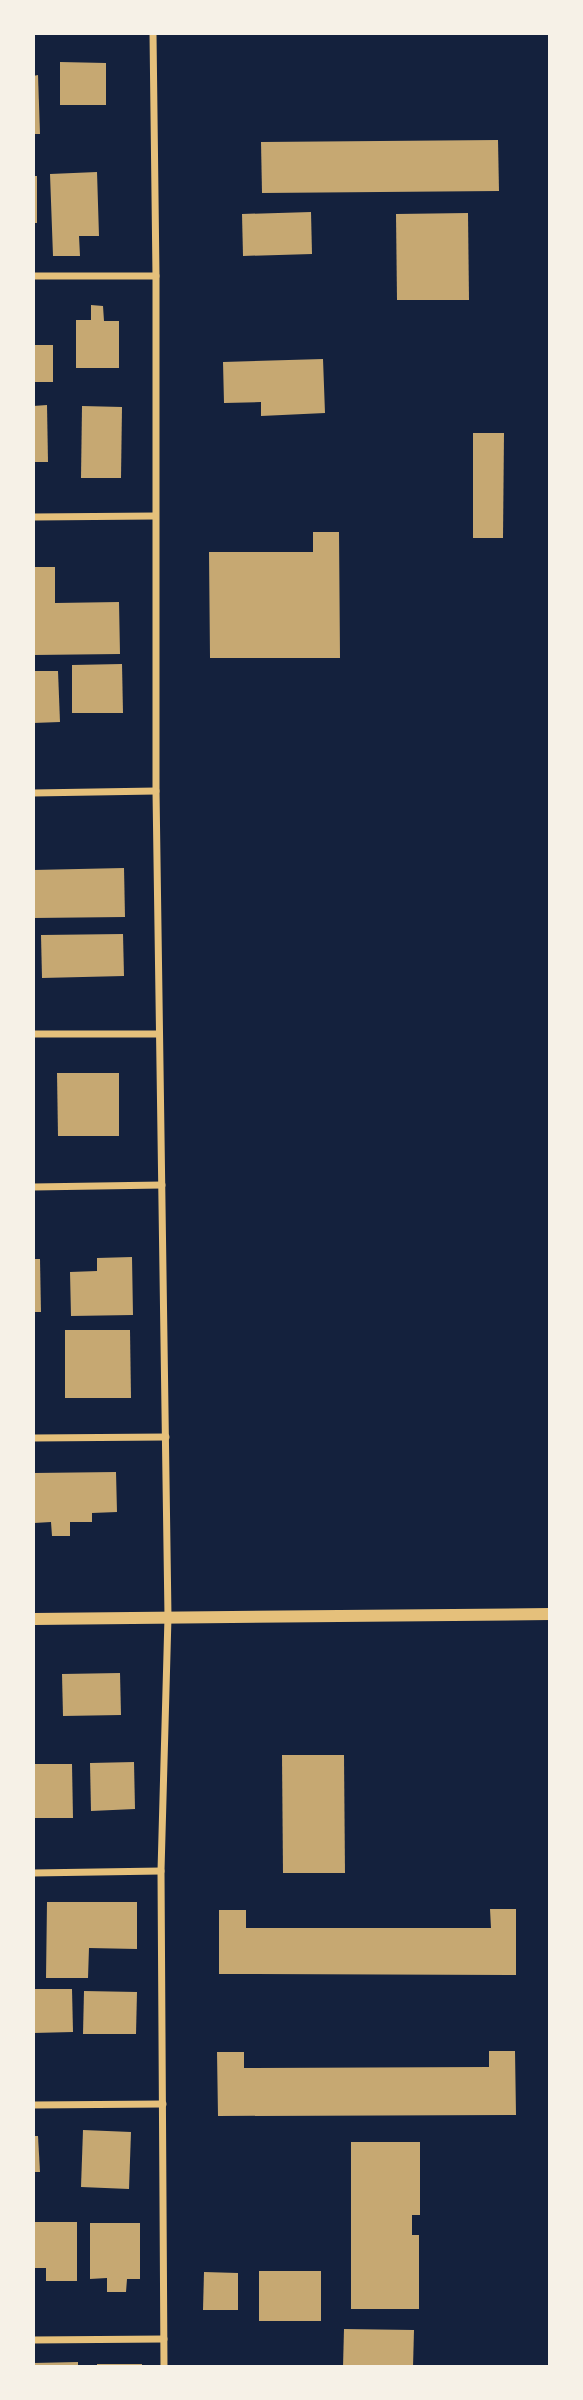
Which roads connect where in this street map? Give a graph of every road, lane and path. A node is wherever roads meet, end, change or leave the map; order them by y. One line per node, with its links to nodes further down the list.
1 (153, 33): 2 (street)
2 (156, 275): 3 (street); 4 (street)
3 (33, 276)
4 (155, 516): 5 (street); 6 (street)
5 (33, 517)
6 (156, 791): 7 (street); 9 (street)
7 (33, 793)
8 (33, 1034): 9 (street)
9 (158, 1034): 10 (street)
10 (162, 1185): 11 (street); 12 (street)
11 (33, 1187)
12 (166, 1437): 13 (street); 15 (street)
13 (33, 1438)
14 (550, 1614): 15 (street)
15 (167, 1617): 16 (street); 17 (street)
16 (33, 1619)
17 (161, 1871): 18 (street); 19 (street)
18 (33, 1873)
19 (163, 2104): 20 (street); 21 (street)
20 (33, 2105)
21 (163, 2339): 22 (street); 23 (street)
22 (33, 2340)
23 (164, 2367)

